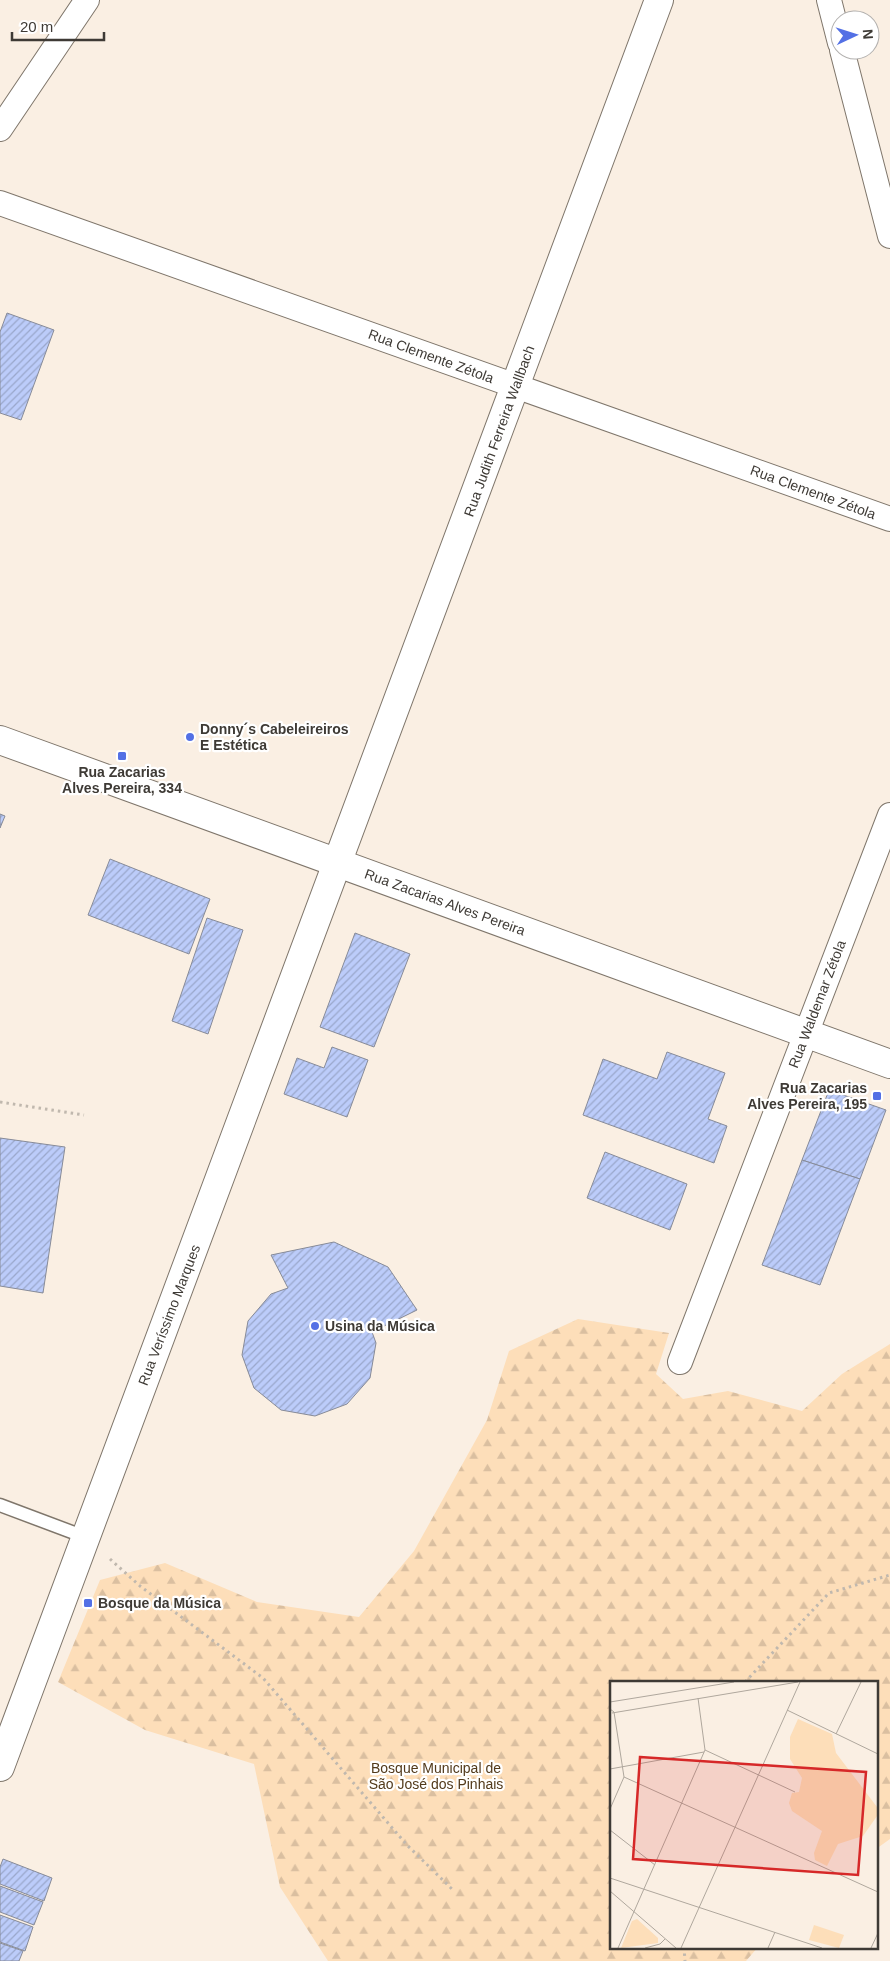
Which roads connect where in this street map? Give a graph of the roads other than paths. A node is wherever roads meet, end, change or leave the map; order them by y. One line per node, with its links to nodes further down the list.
1 (87, 0): 4 (street)
2 (659, 0): 7 (main road, Rua Judith Ferreira Wallbach)
3 (845, 60): 6 (street)
4 (0, 129)
5 (0, 203): 7 (street, Rua Clemente Zétola)
6 (890, 236)
7 (516, 386): 8 (street, Rua Clemente Zétola); 11 (main road, Rua Judith Ferreira Wallbach)
8 (890, 519)
9 (0, 740): 11 (main road, Rua Zacarias Alves Pereira)
10 (890, 815): 12 (street, Rua Waldemar Zétola)
11 (338, 862): 12 (main road, Rua Zacarias Alves Pereira); 16 (main road, Rua Veríssimo Marques)
12 (806, 1033): 13 (main road, Rua Zacarias Alves Pereira); 14 (street, Rua Waldemar Zétola)
13 (890, 1064)
14 (680, 1362)
15 (0, 1505): 16 (lane)
16 (85, 1537): 17 (main road, Rua Veríssimo Marques)
17 (0, 1767)

